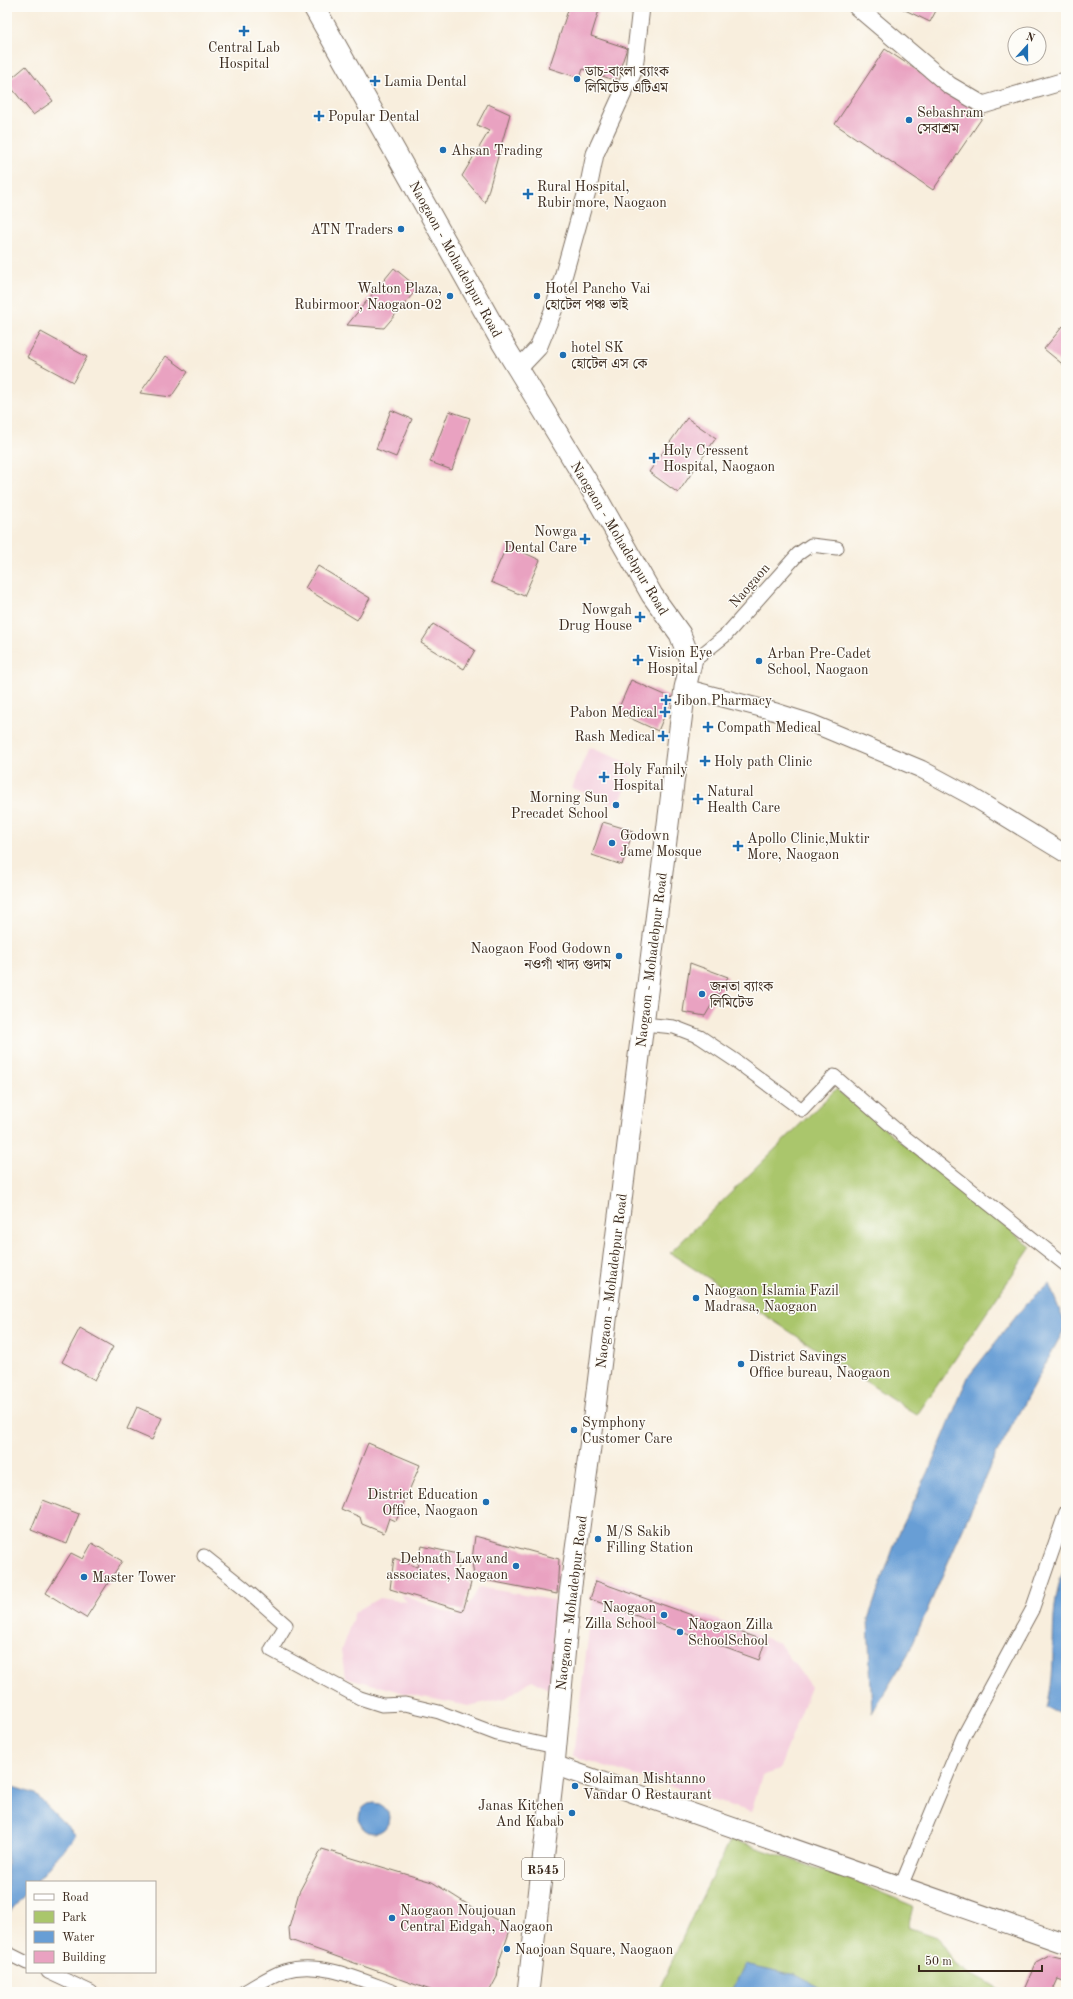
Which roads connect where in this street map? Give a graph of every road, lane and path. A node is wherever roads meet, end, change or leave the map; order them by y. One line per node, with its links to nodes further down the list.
1 (314, 7): 5 (main road, Naogaon - Mohadebpur Road)
2 (641, 7): 5 (street)
3 (857, 7): 4 (street)
4 (1066, 84)
5 (518, 369): 7 (main road, Naogaon - Mohadebpur Road)
6 (837, 548): 7 (street, Naogaon)
7 (691, 663): 8 (main road, Naogaon - Mohadebpur Road / R545)
8 (684, 688): 9 (street); 10 (main road, Naogaon - Mohadebpur Road / R545)
9 (1066, 854)
10 (643, 1024): 11 (street); 14 (main road, Naogaon - Mohadebpur Road / R545)
11 (1066, 1265)
12 (1066, 1512): 15 (street)
13 (204, 1556): 14 (street)
14 (555, 1756): 15 (main road); 23 (main road, R545)
15 (901, 1886): 16 (main road)
16 (1066, 1944)
17 (7, 1953): 18 (street)
18 (26, 1962)
19 (50, 1973): 20 (street)
20 (91, 1992)
21 (244, 1992): 22 (street)
22 (394, 1992)
23 (528, 1992)

